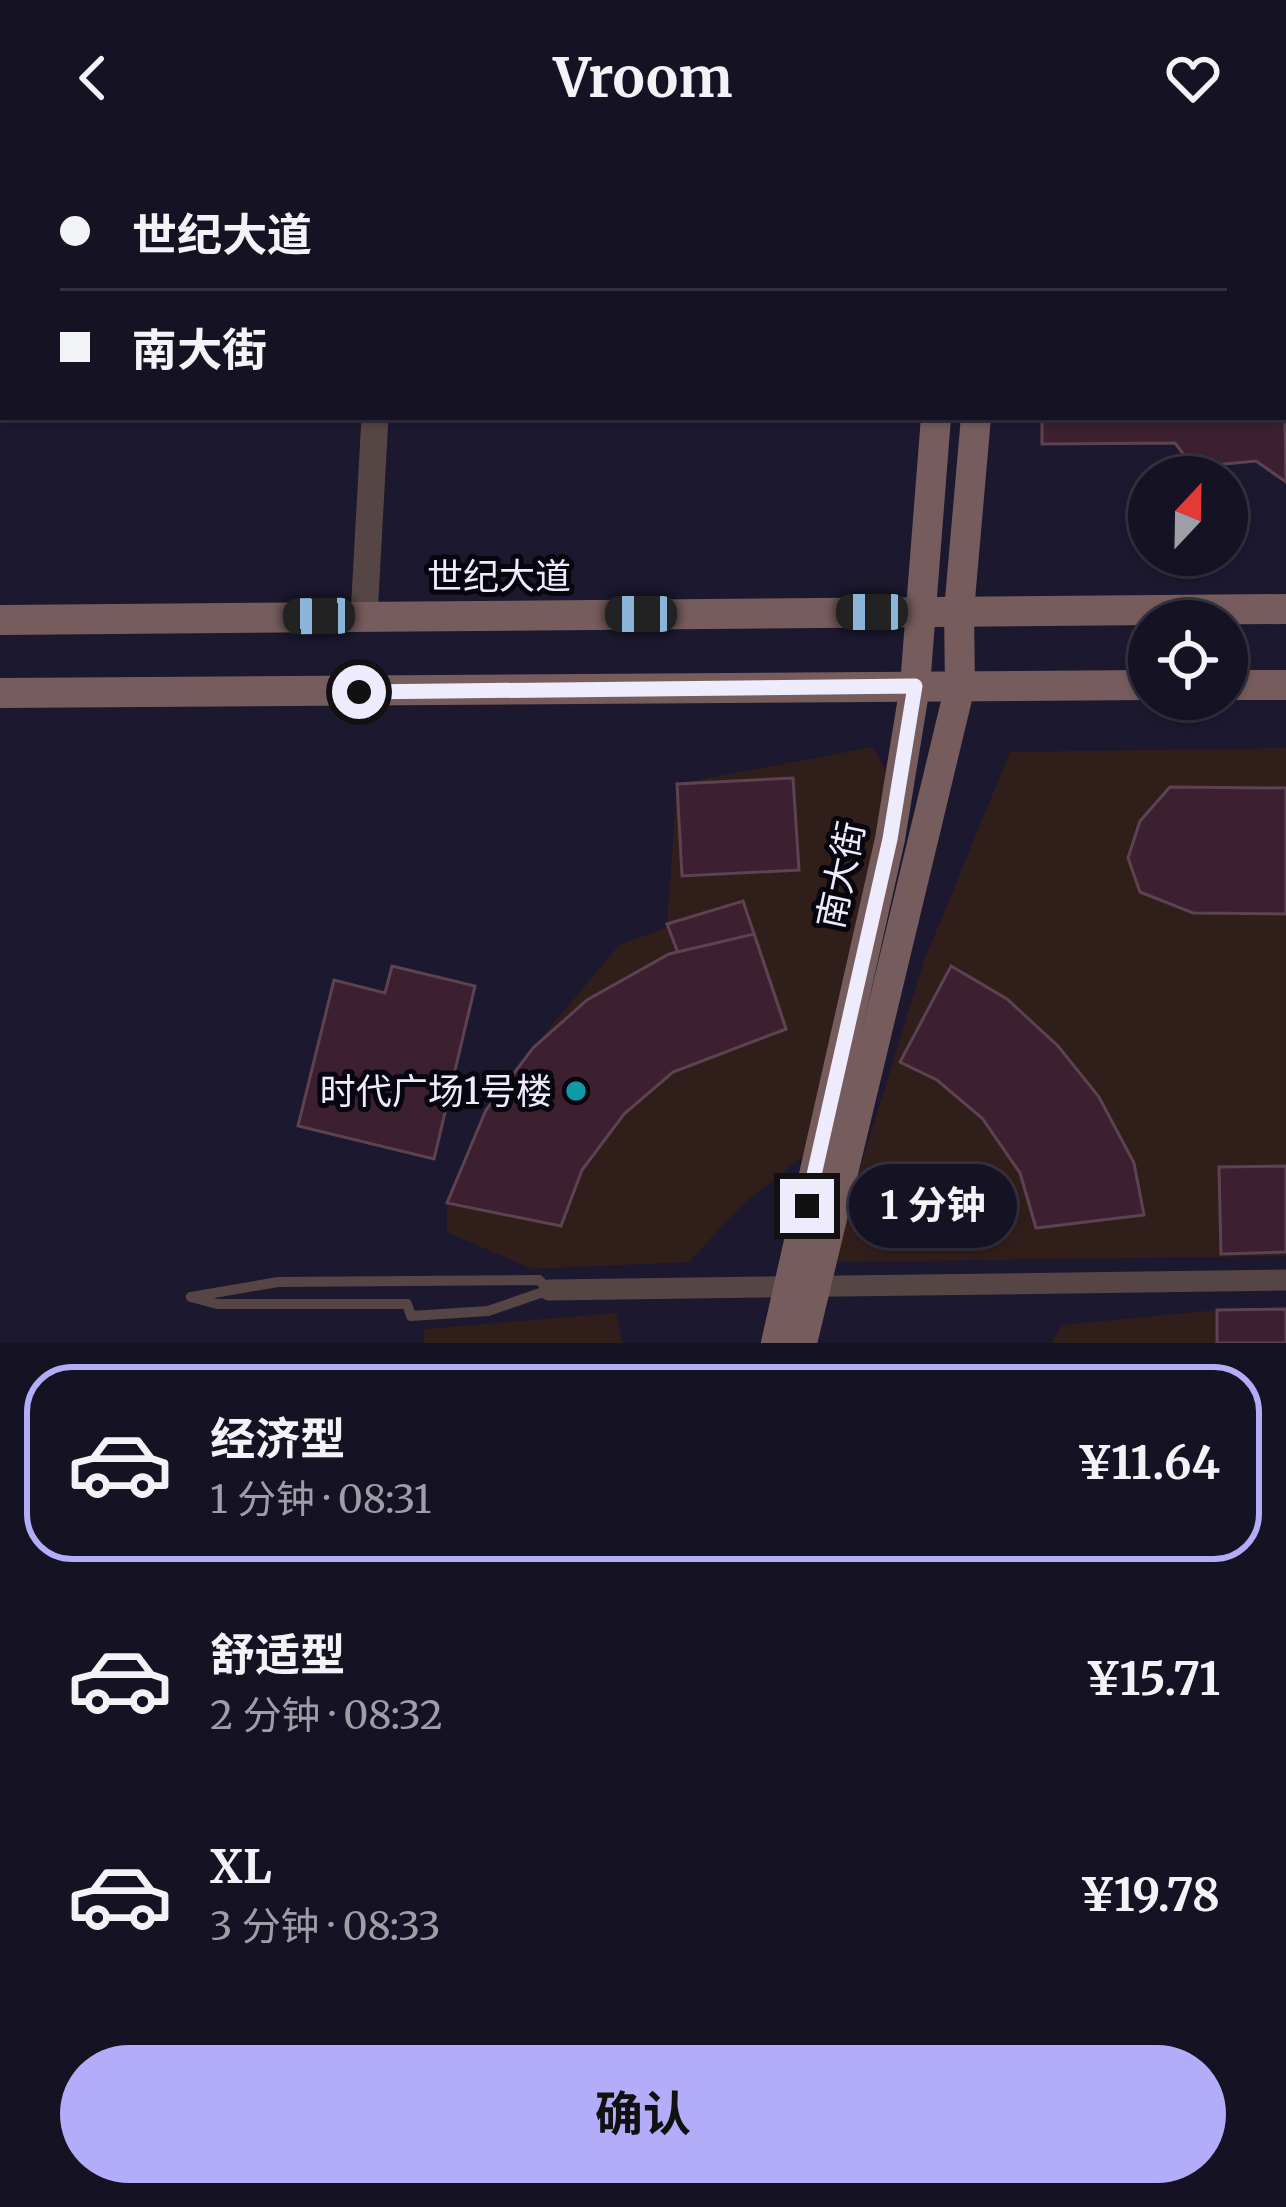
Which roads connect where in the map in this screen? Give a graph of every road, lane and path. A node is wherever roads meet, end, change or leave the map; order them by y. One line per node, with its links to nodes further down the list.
1 (375, 420): 7 (street)
2 (936, 420): 6 (main road, 南大街)
3 (976, 420): 5 (main road)
4 (1286, 609): 5 (main road, 世纪大道)
5 (959, 611): 6 (main road, 世纪大道); 13 (main road)
6 (918, 612): 7 (main road, 世纪大道); 12 (main road, 南大街)
7 (364, 616): 8 (main road, 世纪大道)
8 (0, 620)
9 (1128, 685): 13 (main road)
10 (1248, 685): 11 (main road)
11 (1286, 685)
12 (915, 686): 13 (main road); 14 (main road); 16 (main road, 南大街)
13 (960, 686): 16 (main road)
14 (0, 693)
15 (1286, 1280): 16 (street)
16 (801, 1288): 17 (street); 18 (main road, 南大街); 19 (main road)
17 (549, 1290): 17 (lane)
18 (776, 1343)
19 (802, 1343)

